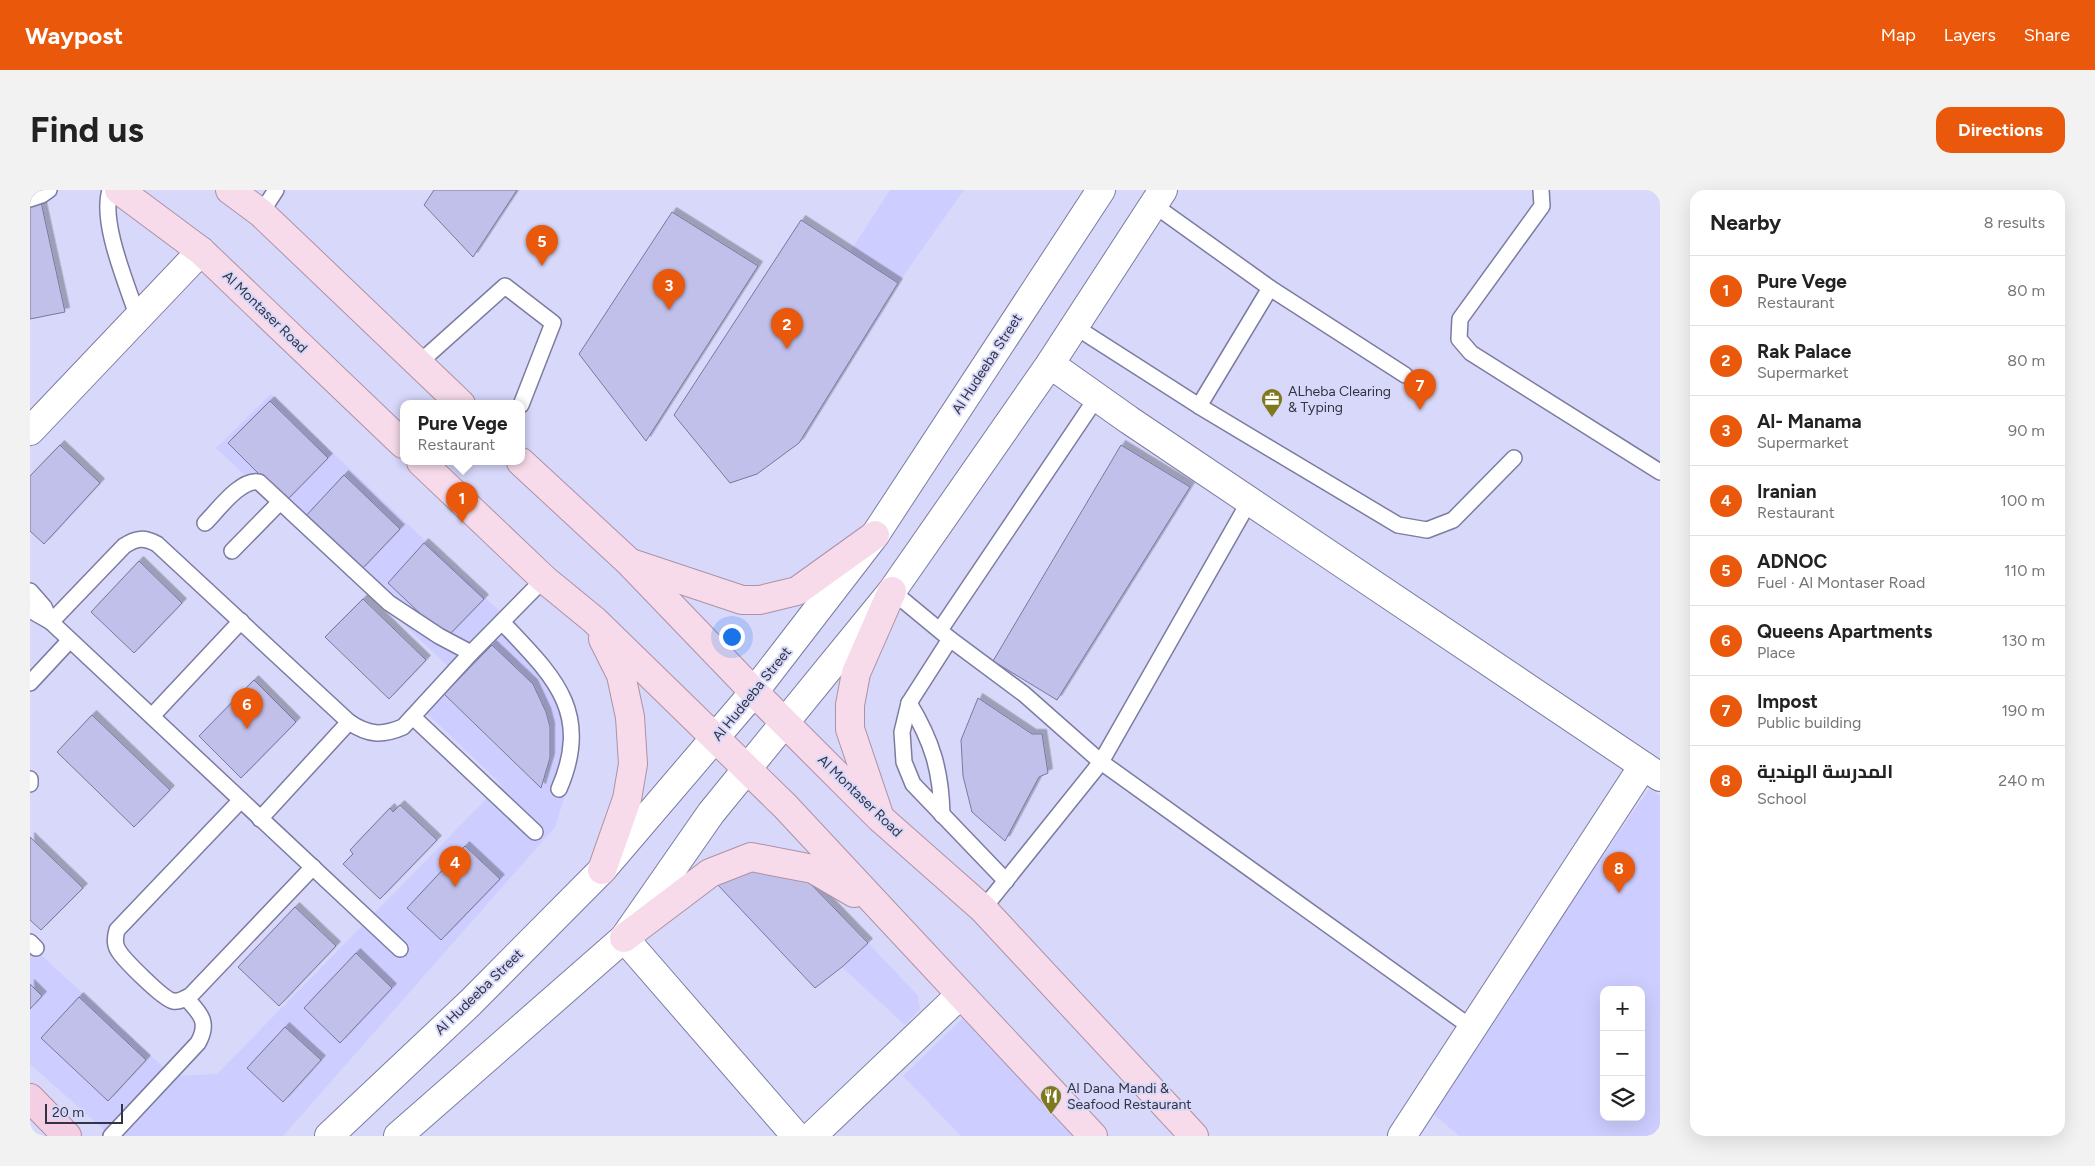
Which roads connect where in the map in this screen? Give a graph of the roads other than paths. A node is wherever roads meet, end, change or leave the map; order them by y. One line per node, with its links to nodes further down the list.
1 (48, 190): 9 (lane)
2 (110, 190): 13 (lane)
3 (119, 190): 11 (main road, Al Montaser Road)
4 (230, 190): 10 (main road)
5 (276, 190): 10 (lane)
6 (1101, 190): 31 (main road, Al Hudeeba Street)
7 (1541, 190): 27 (lane)
8 (1158, 198): 12 (lane); 14 (main road)
9 (30, 199)
10 (261, 213): 15 (main road)
11 (201, 251): 13 (main road); 23 (main road, Al Montaser Road)
12 (1270, 288): 17 (lane); 21 (lane)
13 (138, 318): 22 (main road)
14 (1074, 326): 16 (main road); 21 (lane)
15 (419, 363): 19 (main road); 20 (lane)
16 (1050, 364): 18 (main road); 35 (main road)
17 (1406, 375)
18 (1097, 397): 28 (main road); 42 (lane)
19 (457, 400)
20 (523, 400)
21 (1199, 406): 24 (lane)
22 (30, 431)
23 (400, 441)
24 (1514, 458)
25 (424, 465): 34 (main road)
26 (523, 465): 33 (main road, Al Montaser Road)
27 (1660, 472)
28 (1250, 500): 53 (lane); 55 (main road)
29 (280, 502): 30 (lane); 32 (lane); 44 (lane)
30 (205, 522)
31 (875, 535): 33 (main road); 46 (main road, Al Hudeeba Street)
32 (232, 551)
33 (629, 562): 46 (main road, Al Montaser Road)
34 (544, 579): 38 (main road); 41 (lane)
35 (892, 591): 42 (lane); 51 (main road); 62 (main road)
36 (30, 592): 40 (lane)
37 (30, 610): 40 (lane)
38 (594, 620): 52 (main road); 65 (main road)
39 (240, 621): 40 (lane); 48 (lane); 50 (lane)
40 (51, 622): 43 (lane)
41 (502, 622): 44 (lane); 58 (lane)
42 (945, 635): 47 (lane); 53 (lane)
43 (70, 640): 45 (lane); 48 (lane)
44 (471, 653): 49 (lane)
45 (30, 683)
46 (754, 692): 51 (main road, Al Montaser Road); 52 (main road, Al Hudeeba Street)
47 (909, 702): 60 (lane); 60 (lane)
48 (152, 716): 59 (lane)
49 (413, 717): 50 (lane); 63 (lane)
50 (349, 722): 61 (lane)
51 (784, 722): 54 (main road); 62 (main road, Al Montaser Road)
52 (716, 738): 54 (main road); 65 (main road, Al Hudeeba Street)
53 (1101, 762): 66 (lane); 73 (lane)
54 (747, 768): 67 (main road); 69 (main road)
55 (1651, 772): 73 (main road)
56 (30, 779): 57 (lane)
57 (30, 784)
58 (559, 789)
59 (240, 800): 61 (lane); 72 (lane)
60 (942, 815): 66 (lane)
61 (260, 818): 64 (lane)
62 (880, 818): 68 (main road, Al Montaser Road)
63 (534, 832)
64 (313, 868): 70 (lane); 72 (lane)
65 (602, 870): 79 (main road, Al Hudeeba Street)
66 (1006, 881): 68 (lane)
67 (881, 909): 69 (main road); 71 (main road)
68 (983, 909): 83 (main road, Al Montaser Road)
69 (624, 938): 75 (main road); 80 (main road)
70 (400, 949)
71 (960, 995): 81 (main road); 82 (main road)
72 (186, 998): 78 (lane)
73 (1472, 1028): 84 (main road)
74 (38, 1107): 76 (highway); 77 (highway)
75 (407, 1131)
76 (68, 1136)
77 (89, 1136)
78 (111, 1136)
79 (329, 1136)
80 (796, 1136)
81 (812, 1136)
82 (1093, 1136)
83 (1194, 1136)
84 (1402, 1136)

